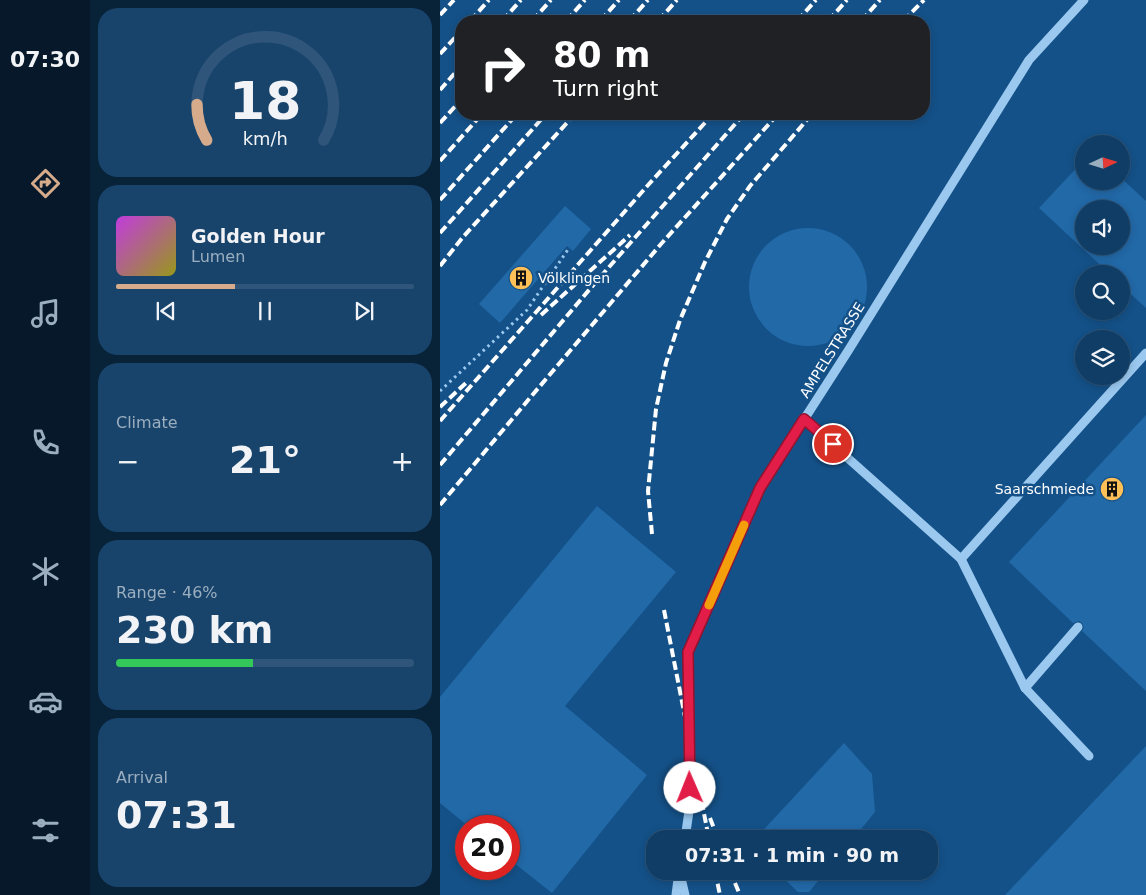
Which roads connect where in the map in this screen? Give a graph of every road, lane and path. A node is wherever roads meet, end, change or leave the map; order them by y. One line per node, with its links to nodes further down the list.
1 (1084, 0): 5 (lane, AMPELSTRASSE)
2 (569, 248): 4 (path)
3 (1146, 353): 6 (lane)
4 (440, 391)
5 (804, 419): 6 (lane); 10 (lane, AMPELSTRASSE)
6 (961, 559): 8 (lane)
7 (1078, 627): 8 (lane)
8 (1025, 688): 9 (lane)
9 (1089, 756)
10 (686, 830)
11 (678, 880): 13 (lane)
12 (681, 880): 14 (lane)
13 (676, 895)
14 (685, 895)

